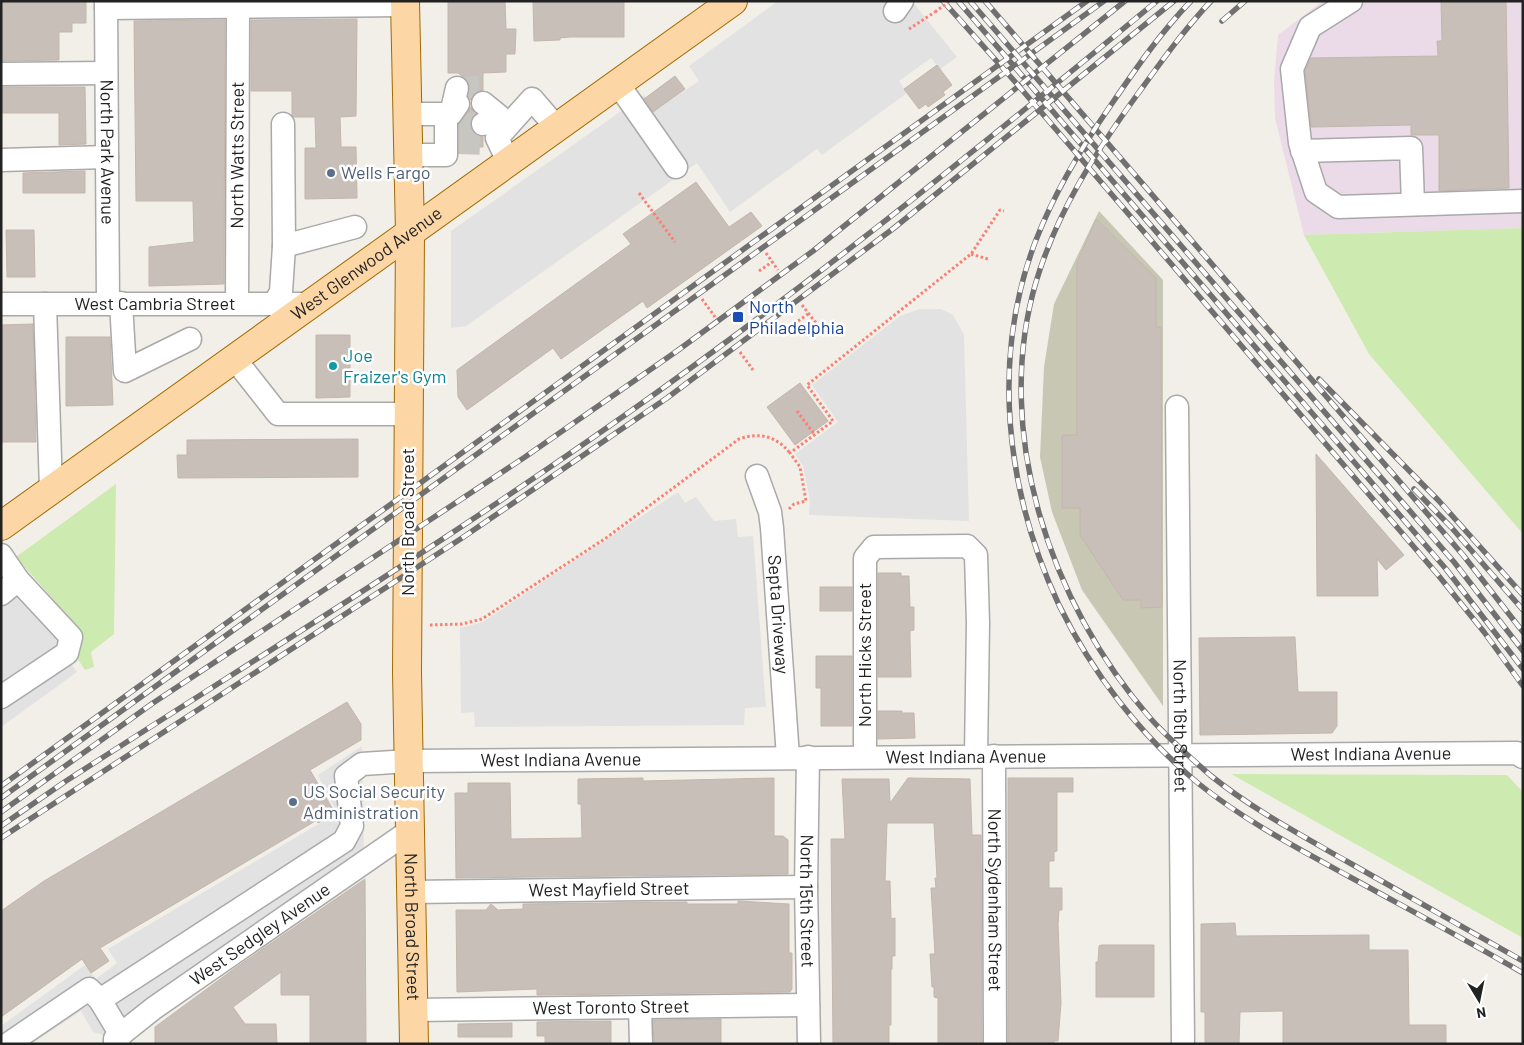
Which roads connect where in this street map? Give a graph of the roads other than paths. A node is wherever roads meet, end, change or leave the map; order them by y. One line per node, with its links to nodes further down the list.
1 (733, 1): 8 (main road, West Glenwood Avenue)
2 (1351, 1): 12 (street)
3 (404, 3): 5 (street); 9 (main road, North Broad Street)
4 (106, 5): 5 (street); 6 (street, North Park Avenue)
5 (238, 8): 24 (street, North Watts Street)
6 (106, 73): 7 (street); 14 (street, North Park Avenue)
7 (1, 74)
8 (618, 84): 11 (main road, West Glenwood Avenue); 17 (street)
9 (408, 114): 13 (main road, North Broad Street); 13 (street)
10 (282, 124): 22 (street)
11 (557, 128): 16 (main road, West Glenwood Avenue); 16 (street)
12 (1302, 151): 19 (street); 19 (street)
13 (409, 155): 21 (main road, North Broad Street)
14 (107, 157): 15 (street); 23 (street, North Park Avenue)
15 (1, 160)
16 (508, 163): 21 (main road, West Glenwood Avenue)
17 (676, 167)
18 (1523, 201): 19 (street)
19 (1413, 204)
20 (356, 227): 22 (street)
21 (410, 234): 28 (main road, West Glenwood Avenue); 32 (main road, North Broad Street)
22 (284, 246): 27 (street)
23 (114, 303): 24 (street, West Cambria Street); 26 (street, West Cambria Street); 29 (street, North Park Avenue)
24 (237, 303): 27 (street, West Cambria Street)
25 (1, 304): 26 (street, West Cambria Street)
26 (45, 304): 34 (street)
27 (274, 304): 28 (street, West Cambria Street)
28 (308, 304): 30 (main road, West Glenwood Avenue)
29 (190, 339)
30 (234, 358): 32 (street); 34 (main road, West Glenwood Avenue)
31 (1177, 407): 41 (street, North 16th Street)
32 (408, 414): 45 (main road, North Broad Street)
33 (757, 476): 42 (street, Septa Driveway)
34 (51, 490): 35 (main road, West Glenwood Avenue)
35 (1, 526)
36 (1, 555): 38 (street)
37 (976, 556): 40 (street, North Sydenham Street); 43 (street, North Hicks Street)
38 (10, 587): 39 (street)
39 (1, 697)
40 (985, 756): 41 (street, West Indiana Avenue); 43 (street, West Indiana Avenue); 58 (street, North Sydenham Street)
41 (1180, 756): 44 (street, West Indiana Avenue); 59 (street, North 16th Street)
42 (798, 757): 43 (street, West Indiana Avenue); 45 (street, West Indiana Avenue); 47 (street, North 15th Street)
43 (865, 757)
44 (1523, 757)
45 (409, 761): 46 (main road, North Broad Street); 49 (street, West Indiana Avenue)
46 (411, 830): 48 (main road, North Broad Street); 53 (street, West Sedgley Avenue)
47 (806, 887): 48 (street, West Mayfield Street); 50 (street, North 15th Street)
48 (411, 892): 52 (main road, North Broad Street)
49 (100, 1000): 53 (street); 54 (street)
50 (808, 1005): 51 (street, West Toronto Street); 57 (street, North 15th Street)
51 (640, 1008): 52 (street, West Toronto Street); 56 (street)
52 (413, 1010): 55 (main road, North Broad Street)
53 (118, 1039)
54 (8, 1044)
55 (414, 1044)
56 (641, 1044)
57 (809, 1044)
58 (995, 1044)
59 (1183, 1044)

